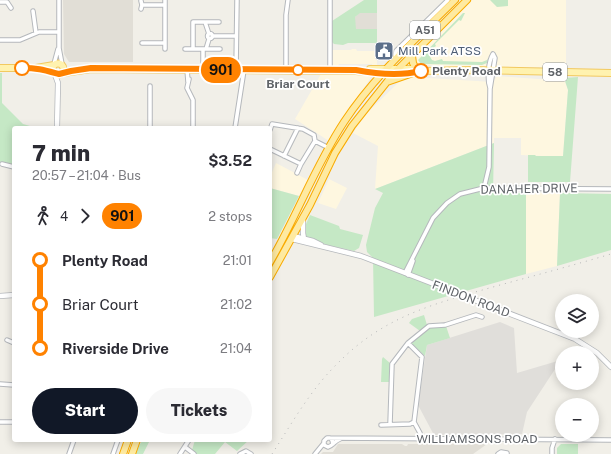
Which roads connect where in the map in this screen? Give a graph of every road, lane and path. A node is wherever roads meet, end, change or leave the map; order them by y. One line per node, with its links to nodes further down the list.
1 (59, 0): 18 (street)
2 (165, 0): 11 (street)
3 (288, 0): 42 (street)
4 (330, 0): 43 (street)
5 (448, 0): 15 (street)
6 (455, 0): 14 (highway, A51)
7 (467, 0): 31 (highway, A51)
8 (236, 1): 21 (street)
9 (0, 2): 12 (street)
10 (141, 5): 11 (street)
11 (165, 5): 24 (street)
12 (11, 8)
13 (33, 11): 19 (street)
14 (438, 17): 15 (street); 32 (highway, A51)
15 (428, 20): 32 (street)
16 (206, 22): 17 (street); 20 (street); 28 (street)
17 (219, 22)
18 (58, 32): 19 (street); 25 (street)
19 (36, 33): 22 (street)
20 (211, 35): 21 (street); 29 (street)
21 (236, 36): 40 (street)
22 (0, 40)
23 (142, 43): 24 (street)
24 (165, 43): 26 (street)
25 (59, 48): 34 (street); 36 (street)
26 (165, 49)
27 (185, 49): 28 (street)
28 (192, 49): 29 (street)
29 (205, 49): 30 (street); 33 (street)
30 (220, 49)
31 (412, 56): 38 (highway, A51); 44 (highway)
32 (394, 61): 46 (highway, A51)
33 (203, 62)
34 (63, 64): 36 (main road, 58); 37 (main road, 58); 47 (main road)
35 (0, 68): 36 (main road, 58)
36 (54, 68): 47 (main road, 58); 51 (street)
37 (91, 68): 39 (main road, 58); 47 (main road, 58)
38 (399, 68): 44 (main road, 58); 46 (main road, 58); 48 (highway, A51)
39 (187, 69): 40 (main road, 58); 55 (street)
40 (236, 70): 41 (main road, 58)
41 (244, 70): 42 (main road, 58); 56 (street)
42 (286, 70): 43 (main road, 58)
43 (330, 70): 46 (main road, 58)
44 (418, 70): 45 (main road, 58); 48 (main road, 58); 50 (highway)
45 (491, 70): 49 (main road, 58); 67 (street)
46 (384, 71): 48 (main road, 58); 60 (highway, A51)
47 (62, 73): 51 (street)
48 (394, 73): 50 (highway, A51)
49 (611, 73)
50 (387, 82): 69 (highway, A51)
51 (58, 83): 53 (street)
52 (150, 86): 54 (street)
53 (59, 126)
54 (150, 126)
55 (193, 126)
56 (235, 126)
57 (271, 126): 58 (street)
58 (298, 128): 59 (street); 62 (street)
59 (315, 141): 60 (street); 64 (street)
60 (329, 148): 70 (highway, A51)
61 (272, 150): 62 (street)
62 (284, 156): 64 (street)
63 (2, 164): 65 (street)
64 (302, 164): 66 (street)
65 (12, 167)
66 (297, 173)
67 (484, 188): 68 (street, DANAHER DRIVE); 75 (street, DANAHER DRIVE)
68 (611, 189)
69 (303, 218): 71 (highway, A51); 72 (street)
70 (285, 235): 71 (highway, FINDON ROAD); 74 (highway, A51)
71 (293, 238): 72 (street, FINDON ROAD); 73 (street, FINDON ROAD); 76 (highway, A51)
72 (304, 239): 73 (street, FINDON ROAD)
73 (322, 246): 75 (street, FINDON ROAD)
74 (272, 258)
75 (407, 274): 83 (street, FINDON ROAD, bridge)
76 (272, 275)
77 (12, 295): 78 (street)
78 (0, 296)
79 (482, 317): 82 (street)
80 (7, 340): 81 (street)
81 (12, 342)
82 (408, 343): 88 (street); 89 (street)
83 (611, 367)
84 (0, 384): 85 (street)
85 (12, 384)
86 (1, 421): 87 (street)
87 (12, 422)
88 (414, 422): 89 (street, WILLIAMSONS ROAD); 93 (street)
89 (390, 424): 90 (street, WILLIAMSONS ROAD)
90 (381, 425)
91 (329, 438): 92 (street, WILLIAMSONS ROAD); 103 (street); 104 (street)
92 (343, 439): 93 (street, WILLIAMSONS ROAD); 104 (street, WILLIAMSONS ROAD)
93 (422, 439): 94 (street, WILLIAMSONS ROAD)
94 (548, 439): 95 (street, WILLIAMSONS ROAD); 107 (street)
95 (555, 439): 107 (street)
96 (599, 440): 97 (street, WILLIAMSONS ROAD)
97 (611, 440)
98 (73, 442): 109 (street)
99 (117, 442): 110 (street)
100 (127, 442): 111 (highway)
101 (136, 442): 112 (highway)
102 (188, 442): 105 (street)
103 (324, 443): 106 (street); 108 (street)
104 (333, 444): 106 (street)
105 (185, 447): 113 (street); 114 (street)
106 (328, 447): 108 (street)
107 (552, 448): 119 (street)
108 (316, 453)
109 (69, 454)
110 (113, 454)
111 (123, 454)
112 (132, 454)
113 (180, 454)
114 (194, 454)
115 (240, 454): 116 (street)
116 (251, 454)
117 (498, 454): 118 (street)
118 (507, 454)
119 (552, 454)

